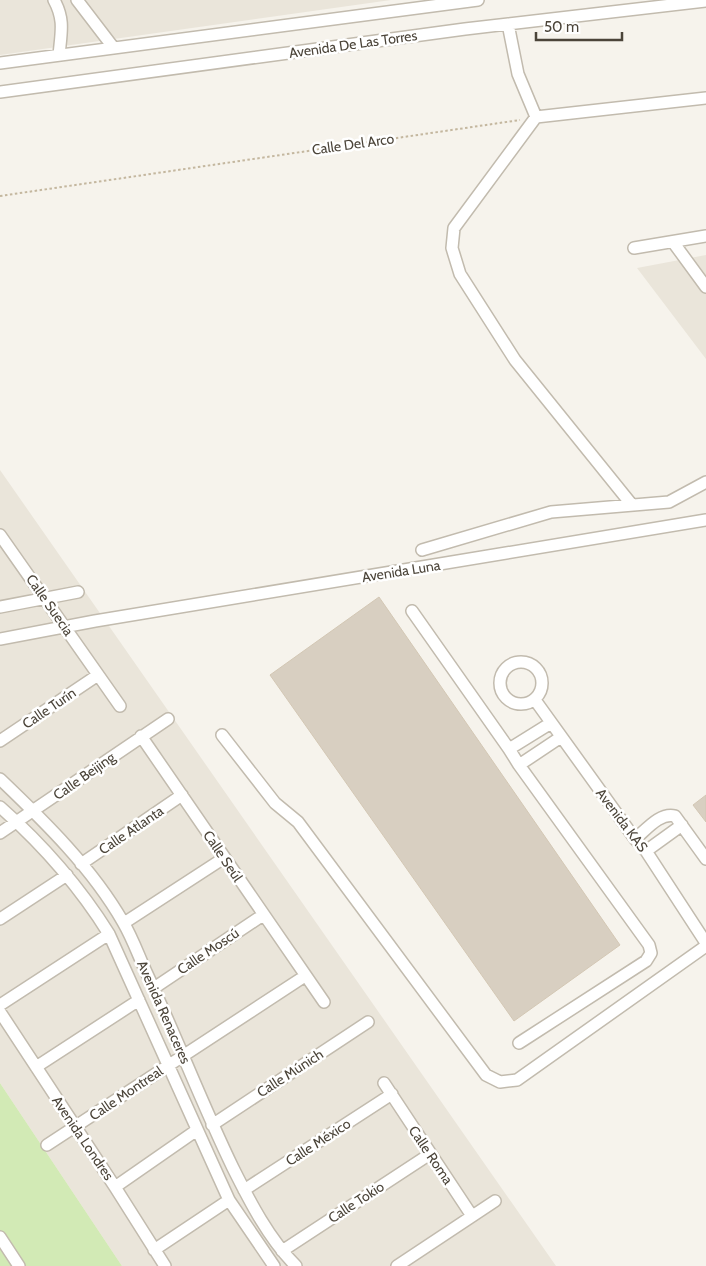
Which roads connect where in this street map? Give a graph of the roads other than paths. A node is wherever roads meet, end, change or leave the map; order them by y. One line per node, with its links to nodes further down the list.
1 (54, 0): 7 (street)
2 (77, 0): 6 (street)
3 (478, 0): 6 (street, Avenida De Las Torres)
4 (706, 1): 5 (street, Avenida De Las Torres)
5 (508, 24): 9 (street, Avenida De Las Torres); 11 (street)
6 (113, 47): 7 (street, Avenida De Las Torres)
7 (59, 55): 8 (street, Avenida De Las Torres)
8 (0, 63)
9 (0, 92)
10 (706, 98): 11 (street)
11 (536, 118): 17 (street)
12 (706, 236): 13 (street)
13 (673, 242): 14 (street); 15 (street)
14 (634, 248)
15 (706, 288)
16 (706, 482): 17 (street)
17 (632, 505): 20 (street)
18 (706, 520): 25 (street, Avenida Luna)
19 (0, 535): 22 (street, Calle Suecia)
20 (422, 550)
21 (78, 592): 22 (street)
22 (45, 599): 23 (street); 25 (street, Calle Suecia)
23 (0, 606)
24 (412, 610): 36 (street)
25 (66, 626): 26 (street, Avenida Luna); 27 (street, Calle Suecia)
26 (0, 639)
27 (98, 675): 29 (street, Calle Suecia); 35 (street, Calle Turín)
28 (535, 700): 31 (street, Avenida KAS)
29 (120, 706)
30 (168, 719): 33 (street, Calle Beijing)
31 (550, 723): 34 (street, Avenida KAS); 36 (street)
32 (222, 735): 55 (street)
33 (141, 736): 39 (street, Calle Seúl); 41 (street, Calle Beijing)
34 (561, 737): 37 (street); 45 (street, Avenida KAS)
35 (0, 741)
36 (509, 749): 37 (street)
37 (520, 765): 63 (street)
38 (0, 779): 41 (street, Avenida Renaceres)
39 (182, 795): 47 (street, Calle Seúl); 49 (street, Calle Atlanta)
40 (0, 807): 42 (street, Avenida Renaceres)
41 (33, 811): 42 (street, Calle Beijing); 49 (street, Avenida Renaceres)
42 (17, 822): 44 (street, Calle Beijing); 50 (street, Avenida Renaceres)
43 (682, 825): 45 (street); 46 (street); 48 (street)
44 (0, 833)
45 (635, 839): 46 (street, Avenida KAS)
46 (646, 851): 55 (street, Avenida KAS)
47 (224, 858): 51 (street, Calle Seúl); 53 (street)
48 (706, 859)
49 (81, 864): 53 (street, Avenida Renaceres)
50 (67, 875): 52 (street); 54 (street, Avenida Renaceres)
51 (263, 915): 56 (street, Calle Seúl); 57 (street, Calle Moscú)
52 (0, 918)
53 (124, 923): 57 (street, Avenida Renaceres)
54 (109, 934): 58 (street, Avenida Renaceres); 60 (street)
55 (706, 944)
56 (305, 976): 59 (street, Calle Seúl); 64 (street, Calle Montreal)
57 (154, 988): 64 (street, Avenida Renaceres)
58 (139, 1000): 65 (street, Avenida Renaceres); 66 (street)
59 (324, 1002)
60 (0, 1006)
61 (0, 1012): 66 (street, Avenida Londres)
62 (368, 1022): 69 (street, Calle Múnich)
63 (519, 1043)
64 (184, 1055): 65 (street, Calle Montreal); 69 (street, Avenida Renaceres)
65 (167, 1065): 70 (street, Calle Montreal); 71 (street, Avenida Renaceres)
66 (36, 1067): 70 (street, Avenida Londres)
67 (384, 1083): 68 (street, Calle Roma)
68 (392, 1094): 73 (street, Calle Roma); 75 (street, Calle México)
69 (212, 1125): 75 (street, Avenida Renaceres)
70 (74, 1127): 72 (street, Calle Montreal); 74 (street, Avenida Londres)
71 (197, 1130): 74 (street); 76 (street, Avenida Renaceres)
72 (47, 1145)
73 (430, 1154): 78 (street, Calle Roma); 81 (street, Calle Tokio)
74 (115, 1187): 80 (street, Avenida Londres)
75 (244, 1190): 81 (street, Avenida Renaceres)
76 (229, 1200): 80 (street); 82 (street, Avenida Renaceres)
77 (495, 1201): 78 (street)
78 (472, 1216): 86 (street)
79 (0, 1237): 83 (street)
80 (154, 1250): 84 (street, Avenida Londres)
81 (282, 1251): 85 (street, Avenida Renaceres)
82 (267, 1264)
83 (19, 1266)
84 (165, 1266)
85 (296, 1266)
86 (397, 1266)

